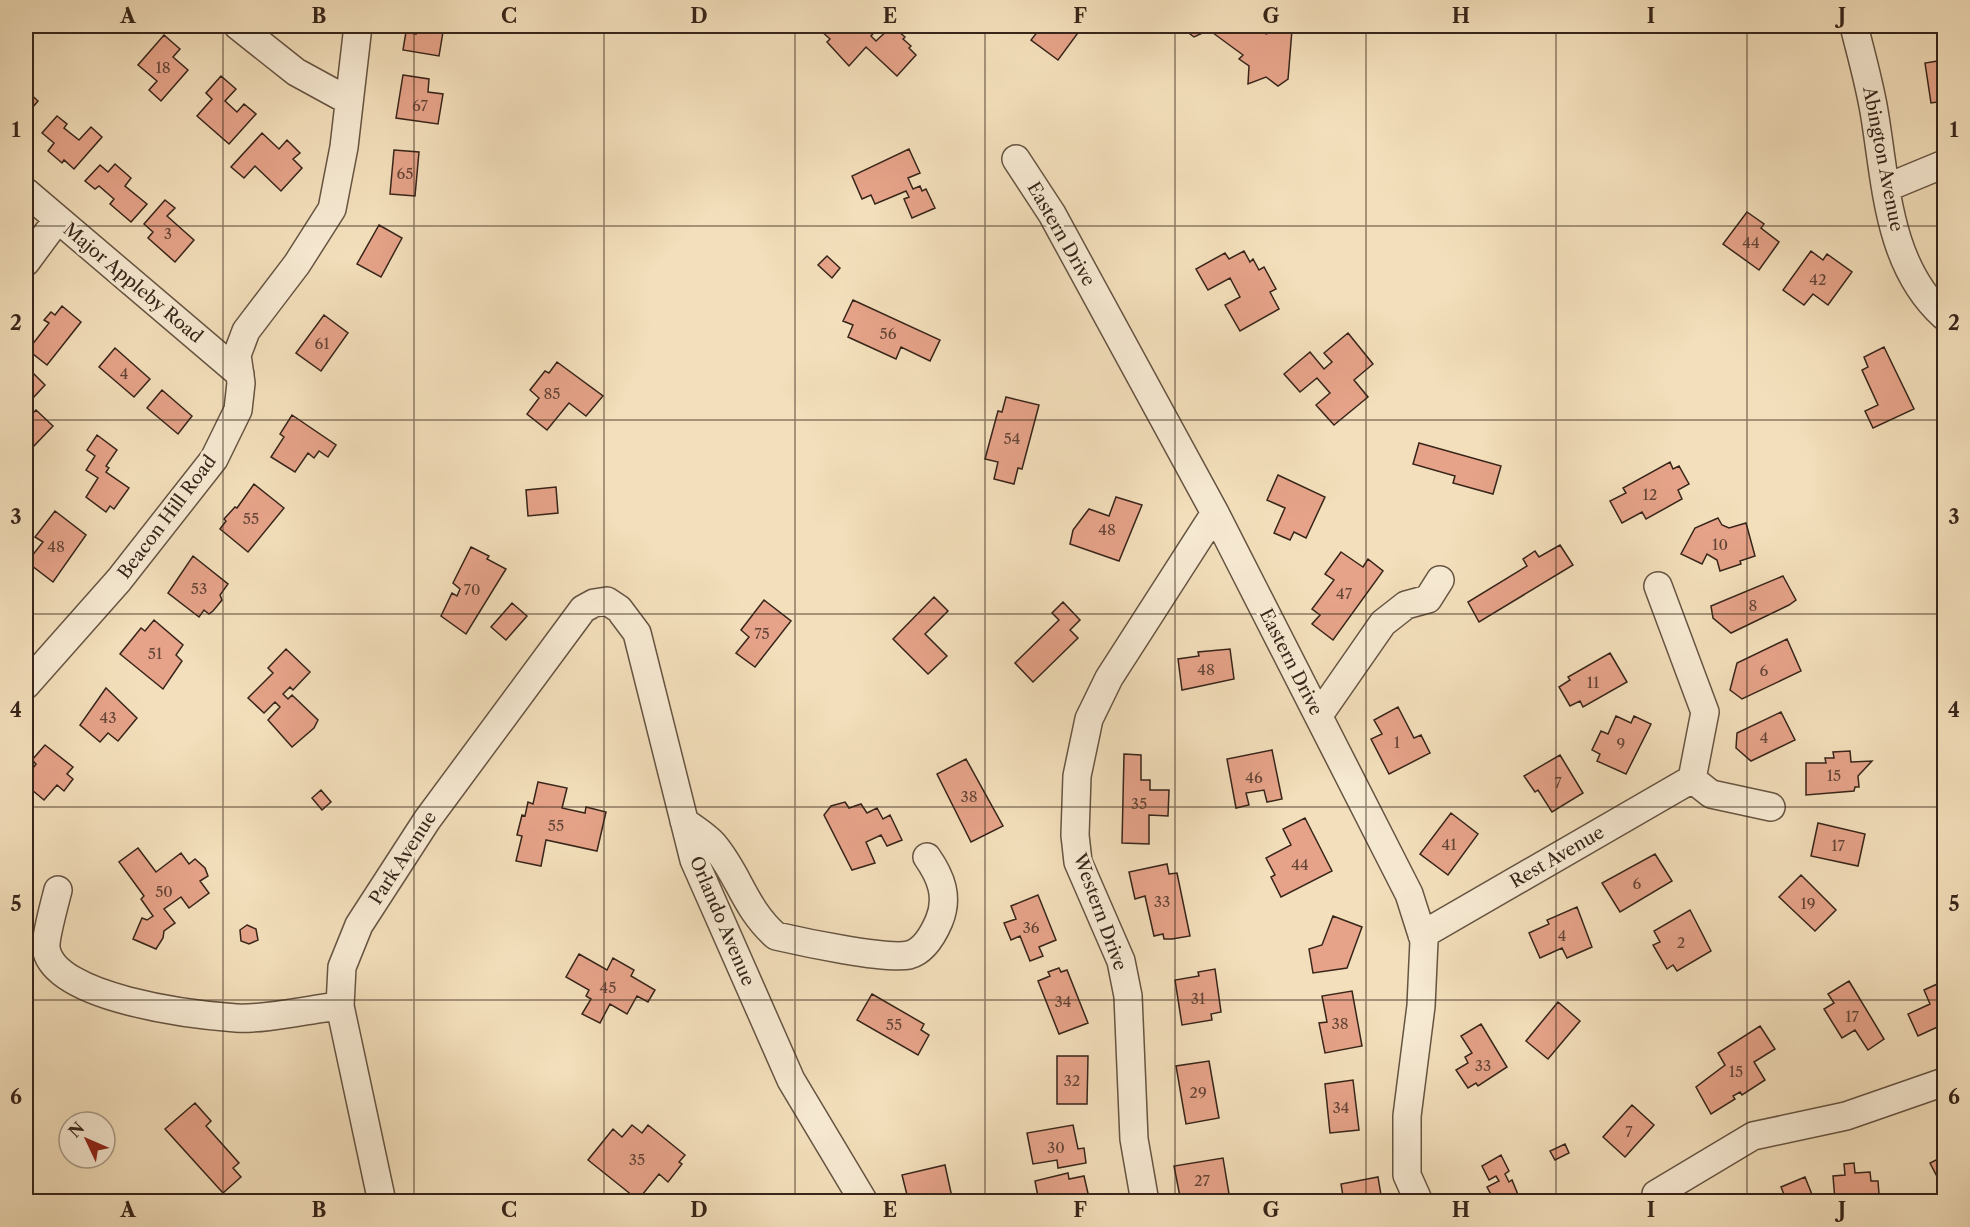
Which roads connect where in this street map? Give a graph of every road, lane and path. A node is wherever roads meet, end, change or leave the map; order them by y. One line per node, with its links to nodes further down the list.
1 (237, 26): 4 (street)
2 (358, 26): 4 (street, Beacon Hill Road)
3 (1854, 26): 7 (street, Abington Avenue)
4 (349, 101): 12 (street, Beacon Hill Road)
5 (1016, 159): 13 (street, Eastern Drive)
6 (1944, 164): 7 (street)
7 (1886, 188): 11 (street, Abington Avenue)
8 (26, 192): 9 (street, Major Appleby Road)
9 (57, 220): 10 (street); 12 (street, Major Appleby Road)
10 (26, 262)
11 (1944, 315)
12 (240, 374): 17 (street, Beacon Hill Road)
13 (1215, 513): 18 (street, Eastern Drive); 30 (street, Western Drive)
14 (1440, 580): 18 (street)
15 (1658, 586): 19 (street)
16 (630, 621): 21 (street, Orlando Avenue); 25 (street, Park Avenue)
17 (26, 686)
18 (1319, 715): 24 (street, Eastern Drive)
19 (1692, 779): 20 (street); 24 (street, Rest Avenue)
20 (1771, 807)
21 (684, 821): 22 (street); 29 (street, Orlando Avenue)
22 (927, 857)
23 (58, 890): 25 (street)
24 (1422, 935): 31 (street, Eastern Drive)
25 (340, 1006): 28 (street, Park Avenue)
26 (1944, 1082): 27 (street)
27 (1656, 1194)
28 (382, 1202)
29 (864, 1202)
30 (1145, 1202)
31 (1419, 1202)

